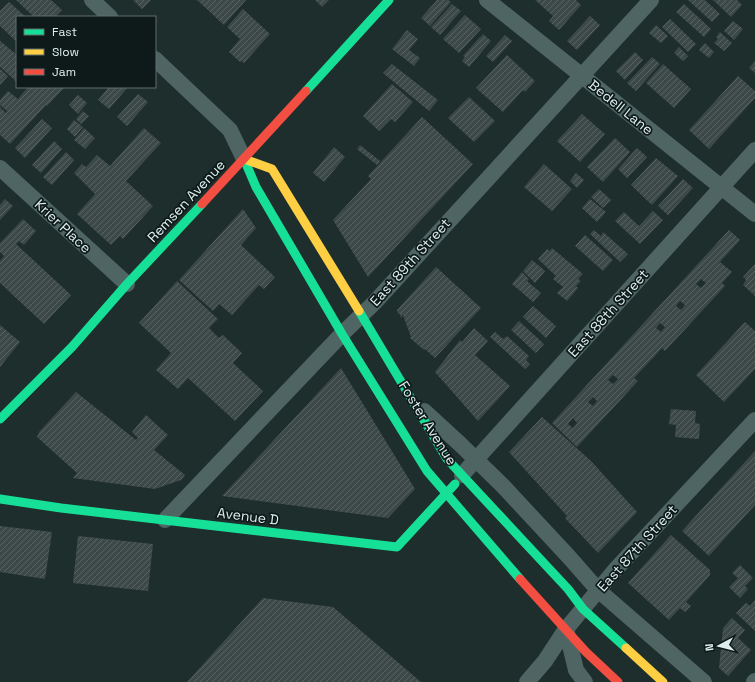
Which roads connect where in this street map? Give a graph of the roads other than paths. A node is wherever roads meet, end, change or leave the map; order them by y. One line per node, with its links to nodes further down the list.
1 (92, 0): 5 (street)
2 (390, 0): 9 (main road, Remsen Avenue)
3 (487, 0): 7 (street, Bedell Lane)
4 (650, 0): 7 (street, East 89th Street)
5 (109, 16)
6 (156, 60): 9 (street, Foster Avenue)
7 (581, 75): 11 (street, Bedell Lane); 14 (street, East 89th Street)
8 (755, 150): 11 (street, East 88th Street)
9 (244, 159): 13 (main road, Remsen Avenue); 14 (main road, Foster Avenue); 15 (main road, Foster Avenue)
10 (0, 168): 13 (street, Krier Place)
11 (721, 187): 12 (street, Bedell Lane); 19 (street, East 88th Street)
12 (755, 214)
13 (127, 284): 17 (main road, Remsen Avenue)
14 (362, 316): 15 (street, East 89th Street); 16 (main road, Foster Avenue)
15 (342, 334): 21 (main road, Foster Avenue); 23 (street, East 89th Street)
16 (412, 402): 19 (street); 20 (main road, Foster Avenue)
17 (0, 419)
18 (755, 420): 24 (street, East 87th Street)
19 (476, 459): 20 (street, East 88th Street); 24 (street)
20 (462, 475): 21 (main road, Avenue D); 25 (main road, Foster Avenue)
21 (446, 494): 23 (main road, Avenue D); 26 (main road, Foster Avenue)
22 (0, 499): 23 (main road, Avenue D)
23 (165, 520)
24 (598, 590): 25 (street, East 87th Street); 31 (street)
25 (583, 609): 26 (street, East 87th Street); 30 (main road, Foster Avenue)
26 (566, 629): 27 (street, East 87th Street); 28 (street); 29 (main road, Foster Avenue)
27 (527, 682)
28 (585, 682)
29 (618, 682)
30 (663, 682)
31 (704, 682)

